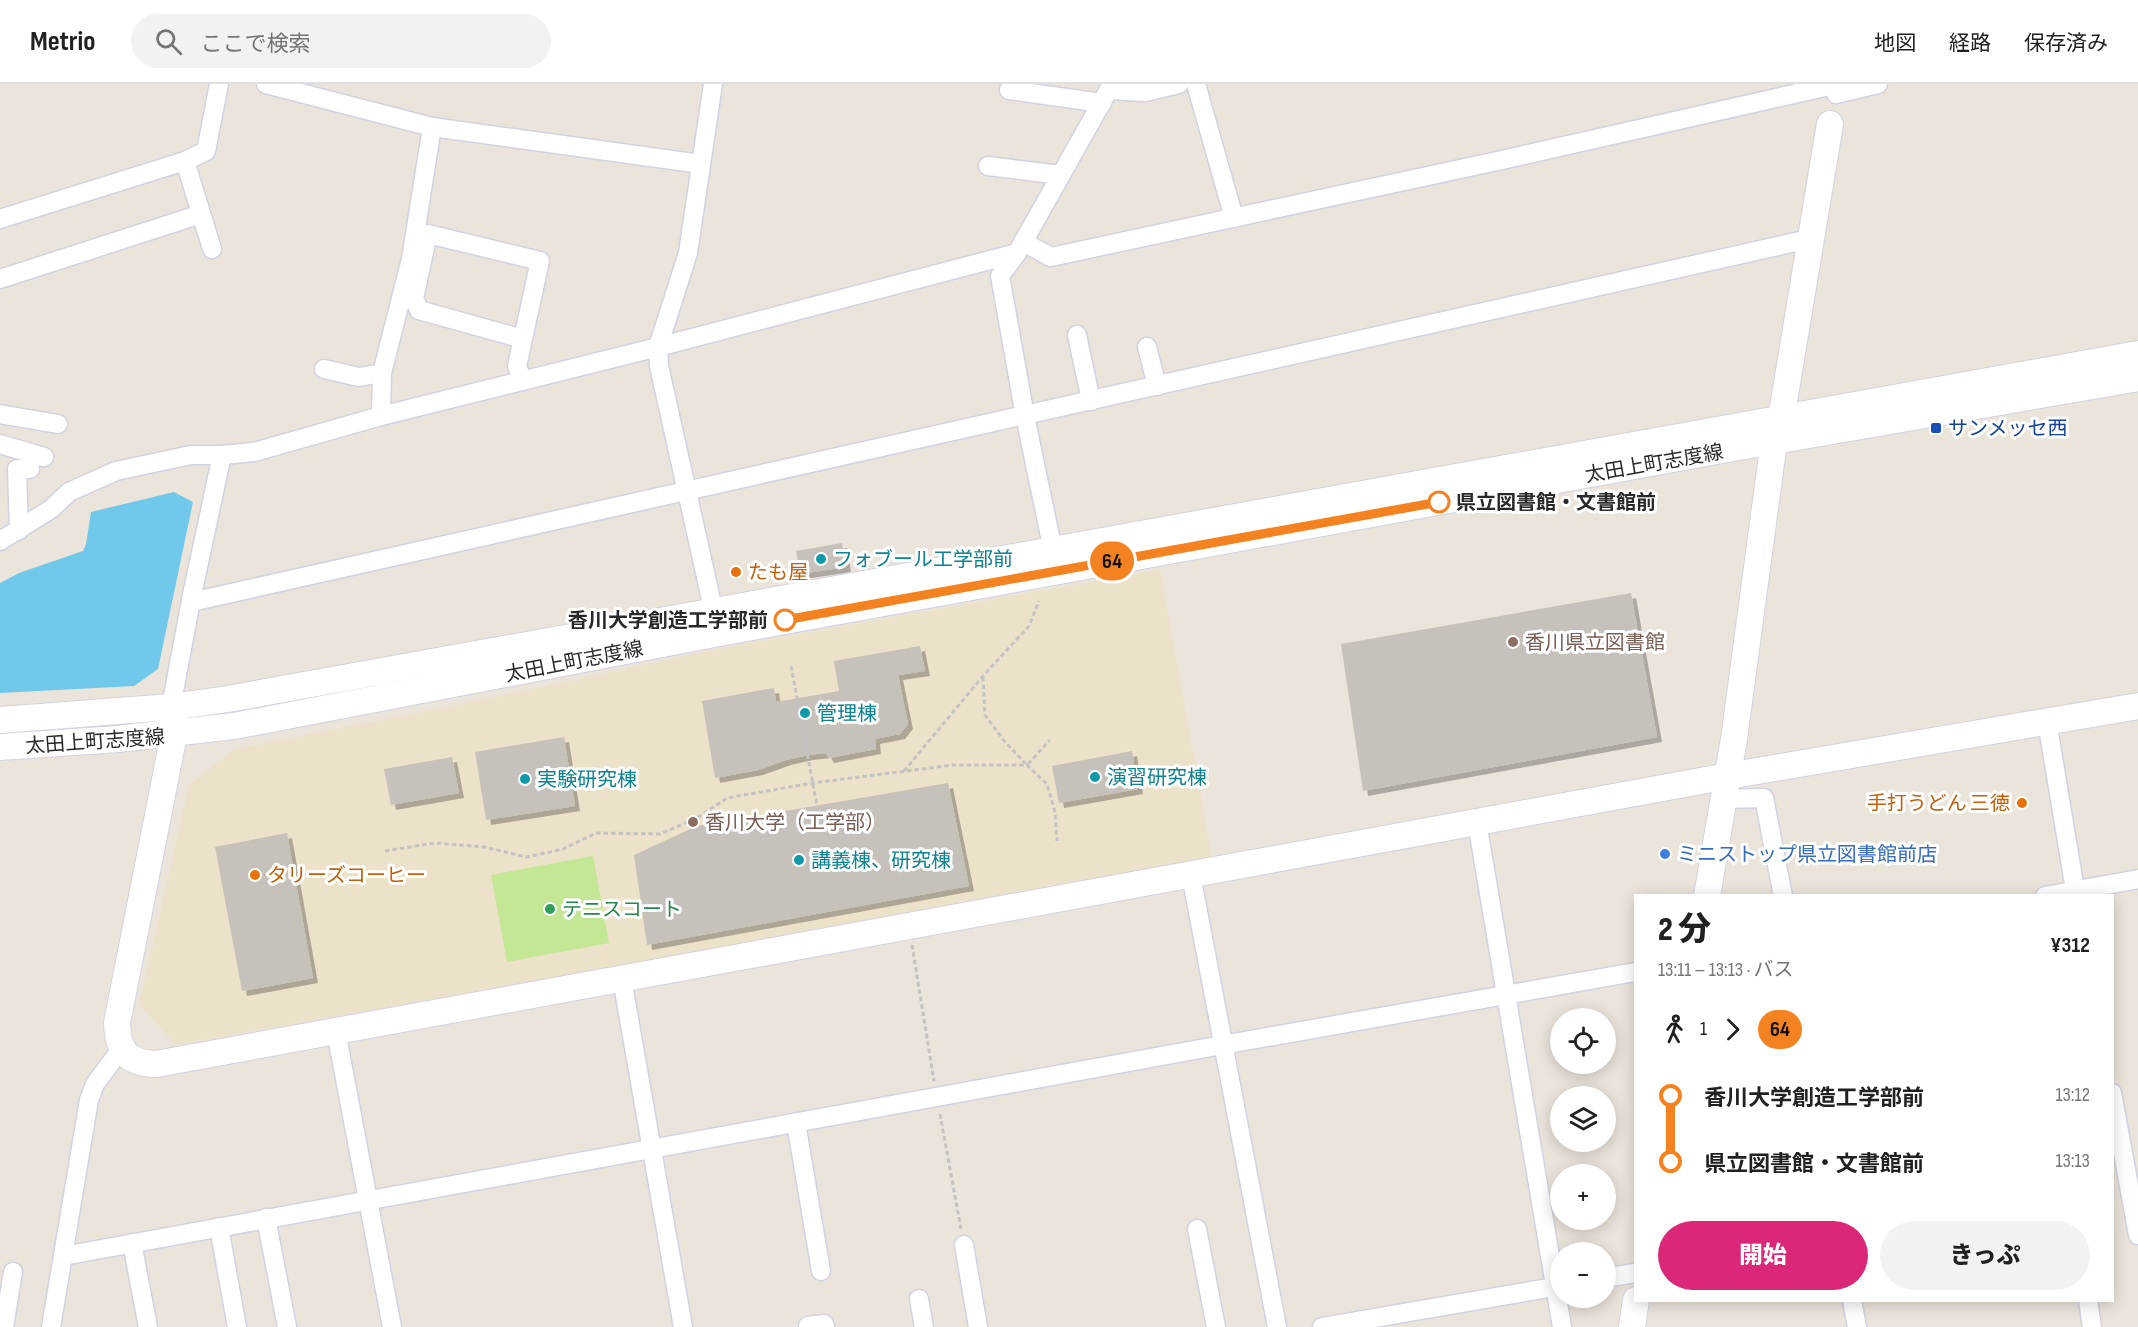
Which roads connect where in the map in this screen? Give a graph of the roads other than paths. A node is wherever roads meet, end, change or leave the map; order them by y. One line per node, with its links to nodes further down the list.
1 (219, 84): 12 (street)
2 (266, 84): 11 (street)
3 (713, 84): 13 (street)
4 (1179, 84): 9 (street)
5 (1196, 84): 17 (street)
6 (1878, 84): 7 (street)
7 (1837, 88): 10 (street); 17 (street)
8 (1009, 90): 9 (street)
9 (1108, 92): 15 (street)
10 (1830, 124): 19 (main road)
11 (432, 127): 13 (street); 29 (street)
12 (185, 161): 16 (street); 18 (street)
13 (701, 164): 25 (street)
14 (988, 166): 15 (street)
15 (1061, 175): 20 (street)
16 (201, 214): 21 (street); 22 (street)
17 (1234, 218): 20 (street)
18 (0, 219)
19 (1809, 239): 32 (street); 38 (main road)
20 (1020, 247): 25 (street); 36 (street)
21 (212, 249)
22 (0, 279)
23 (1077, 335): 33 (street)
24 (523, 339): 24 (street); 31 (street)
25 (658, 347): 31 (street); 41 (street)
26 (1147, 347): 32 (street)
27 (2138, 354): 38 (main road, 太田上町志度線)
28 (324, 369): 29 (street)
29 (382, 373): 35 (street)
30 (2138, 378): 38 (main road, 太田上町志度線)
31 (523, 381): 35 (street)
32 (1157, 386): 33 (street)
33 (1091, 401): 36 (street)
34 (4, 415): 37 (street); 39 (street)
35 (381, 416): 40 (street)
36 (1025, 416): 41 (street); 44 (street)
37 (58, 424)
38 (1777, 430): 44 (main road, 太田上町志度線); 53 (main road)
39 (2, 444): 42 (street)
40 (222, 455): 42 (street); 45 (street)
41 (687, 492): 45 (street); 46 (street)
42 (19, 530): 43 (street)
43 (0, 542)
44 (1054, 560): 46 (main road, 太田上町志度線)
45 (190, 602): 48 (street)
46 (716, 622): 48 (main road, 太田上町志度線); 51 (main road, 太田上町志度線)
47 (2138, 706): 50 (main road)
48 (171, 707): 49 (main road, 太田上町志度線); 51 (main road)
49 (0, 720)
50 (2047, 721): 53 (main road); 57 (street)
51 (174, 734): 52 (main road, 太田上町志度線); 65 (main road)
52 (0, 747)
53 (1726, 788): 54 (main road); 58 (main road); 59 (street)
54 (1477, 822): 55 (main road); 62 (street)
55 (1191, 875): 61 (main road); 64 (street)
56 (2138, 879): 57 (street)
57 (2076, 893)
58 (1707, 894)
59 (1783, 894)
60 (1634, 972): 62 (street)
61 (622, 979): 63 (main road); 68 (street)
62 (1507, 995): 64 (street); 75 (street)
63 (336, 1031): 65 (main road); 70 (street)
64 (1222, 1045): 67 (street); 102 (street)
65 (121, 1049): 78 (street)
66 (2114, 1105): 69 (street)
67 (796, 1122): 68 (street); 79 (street)
68 (651, 1149): 70 (street); 97 (street)
69 (2126, 1180): 72 (street)
70 (369, 1200): 71 (street); 96 (street)
71 (266, 1218): 73 (street); 95 (street)
72 (2137, 1226)
73 (219, 1227): 76 (street); 94 (street)
74 (1197, 1229): 101 (street)
75 (1550, 1242)
76 (132, 1243): 78 (street); 93 (street)
77 (964, 1245): 100 (street)
78 (63, 1256): 92 (street)
79 (821, 1271)
80 (13, 1272): 91 (street)
81 (1634, 1273): 82 (street)
82 (1616, 1276)
83 (1550, 1289): 89 (street)
84 (919, 1299): 99 (street)
85 (1636, 1302): 105 (main road)
86 (1852, 1302): 106 (street)
87 (2088, 1302): 107 (street)
88 (1560, 1308): 104 (street)
89 (1424, 1319): 103 (street)
90 (808, 1326): 98 (street)
91 (4, 1327)
92 (51, 1327)
93 (148, 1327)
94 (237, 1327)
95 (287, 1327)
96 (392, 1327)
97 (683, 1327)
98 (825, 1327)
99 (924, 1327)
100 (978, 1327)
101 (1216, 1327)
102 (1277, 1327)
103 (1322, 1327)
104 (1562, 1327)
105 (1632, 1327)
106 (1857, 1327)
107 (2092, 1327)

